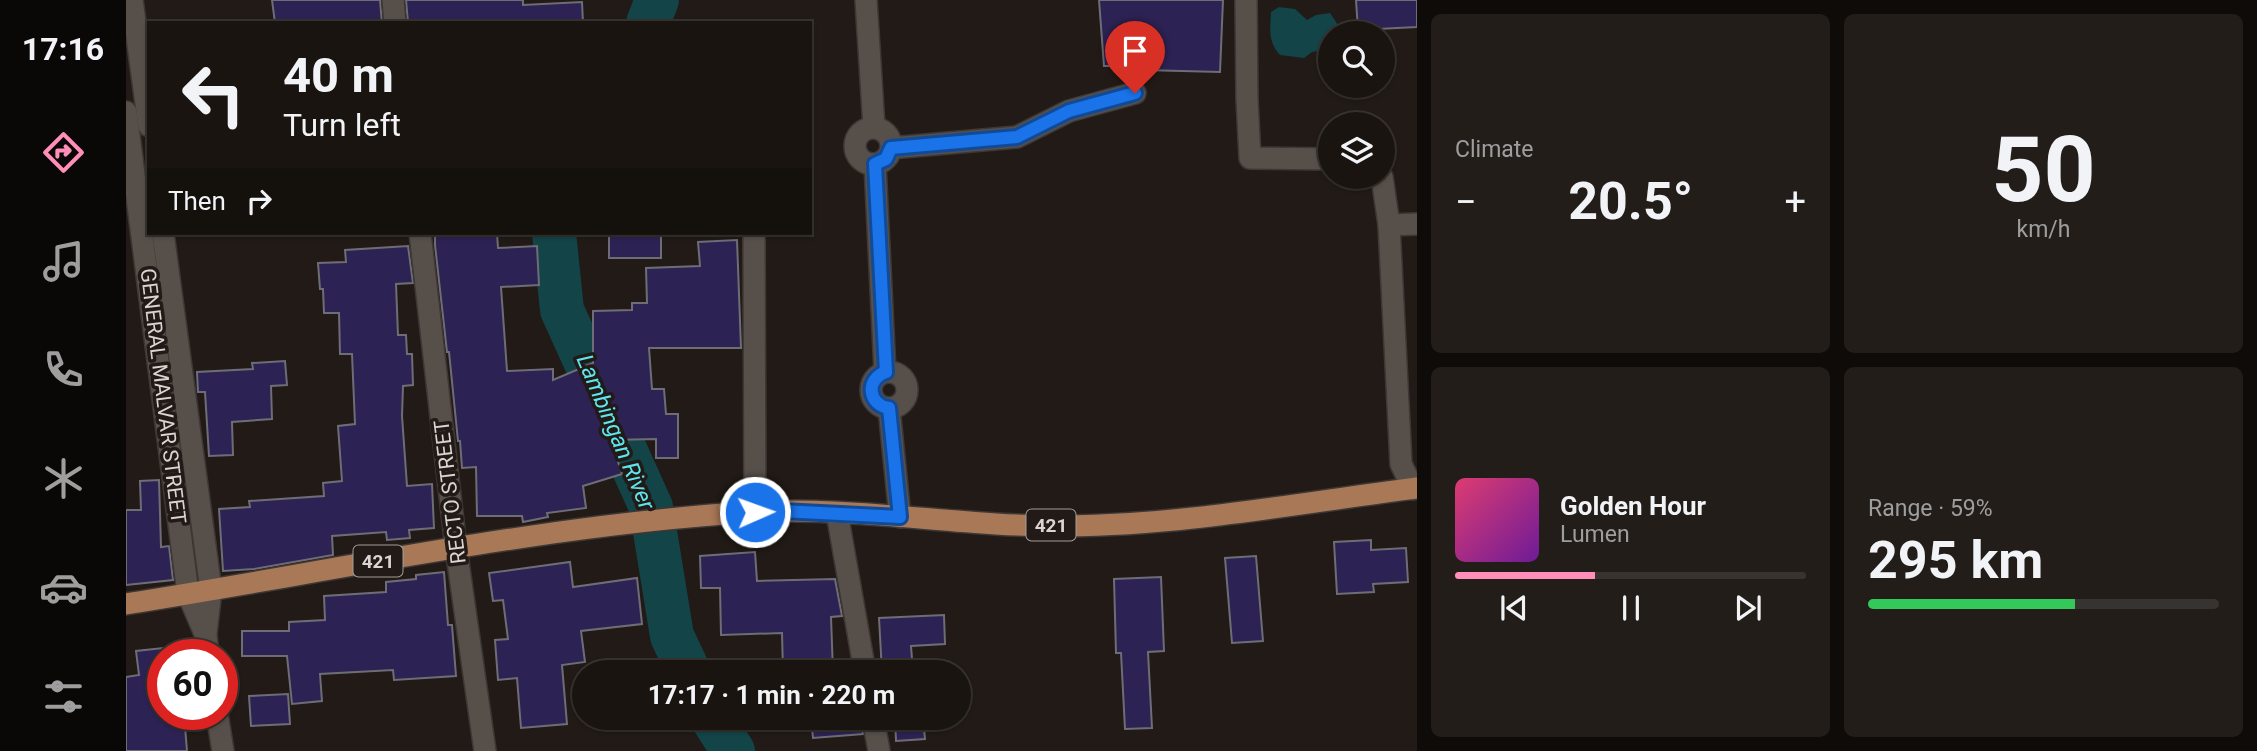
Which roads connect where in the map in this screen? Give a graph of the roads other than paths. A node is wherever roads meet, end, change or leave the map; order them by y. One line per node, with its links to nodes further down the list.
1 (132, 0): 7 (street)
2 (393, 0): 5 (street)
3 (866, 0): 9 (street)
4 (1246, 0): 11 (street)
5 (395, 21)
6 (1135, 93): 10 (street)
7 (147, 111)
8 (126, 112): 25 (street, GENERAL MALVAR STREET)
9 (874, 127): 10 (street); 12 (street)
10 (891, 148): 12 (street)
11 (1318, 159)
12 (875, 164): 22 (street)
13 (1384, 189): 15 (street)
14 (1417, 224): 15 (street)
15 (1389, 225): 19 (street)
16 (163, 235): 24 (street, GENERAL MALVAR STREET)
17 (420, 235): 23 (street, RECTO STREET)
18 (754, 235): 20 (street)
19 (1415, 489): 22 (main road, 421)
20 (755, 512): 21 (main road, 421); 23 (main road, 421)
21 (837, 513): 22 (main road, 421); 29 (street)
22 (900, 517)
23 (456, 548): 24 (main road, 421); 33 (street, RECTO STREET)
24 (211, 590): 25 (main road, 421); 28 (street, GENERAL MALVAR STREET)
25 (188, 594): 26 (main road, 421); 27 (street, GENERAL MALVAR STREET)
26 (126, 604)
27 (205, 639)
28 (207, 639)
29 (863, 660)
30 (220, 730): 32 (street)
31 (875, 730): 34 (street)
32 (223, 751)
33 (485, 751)
34 (879, 751)

